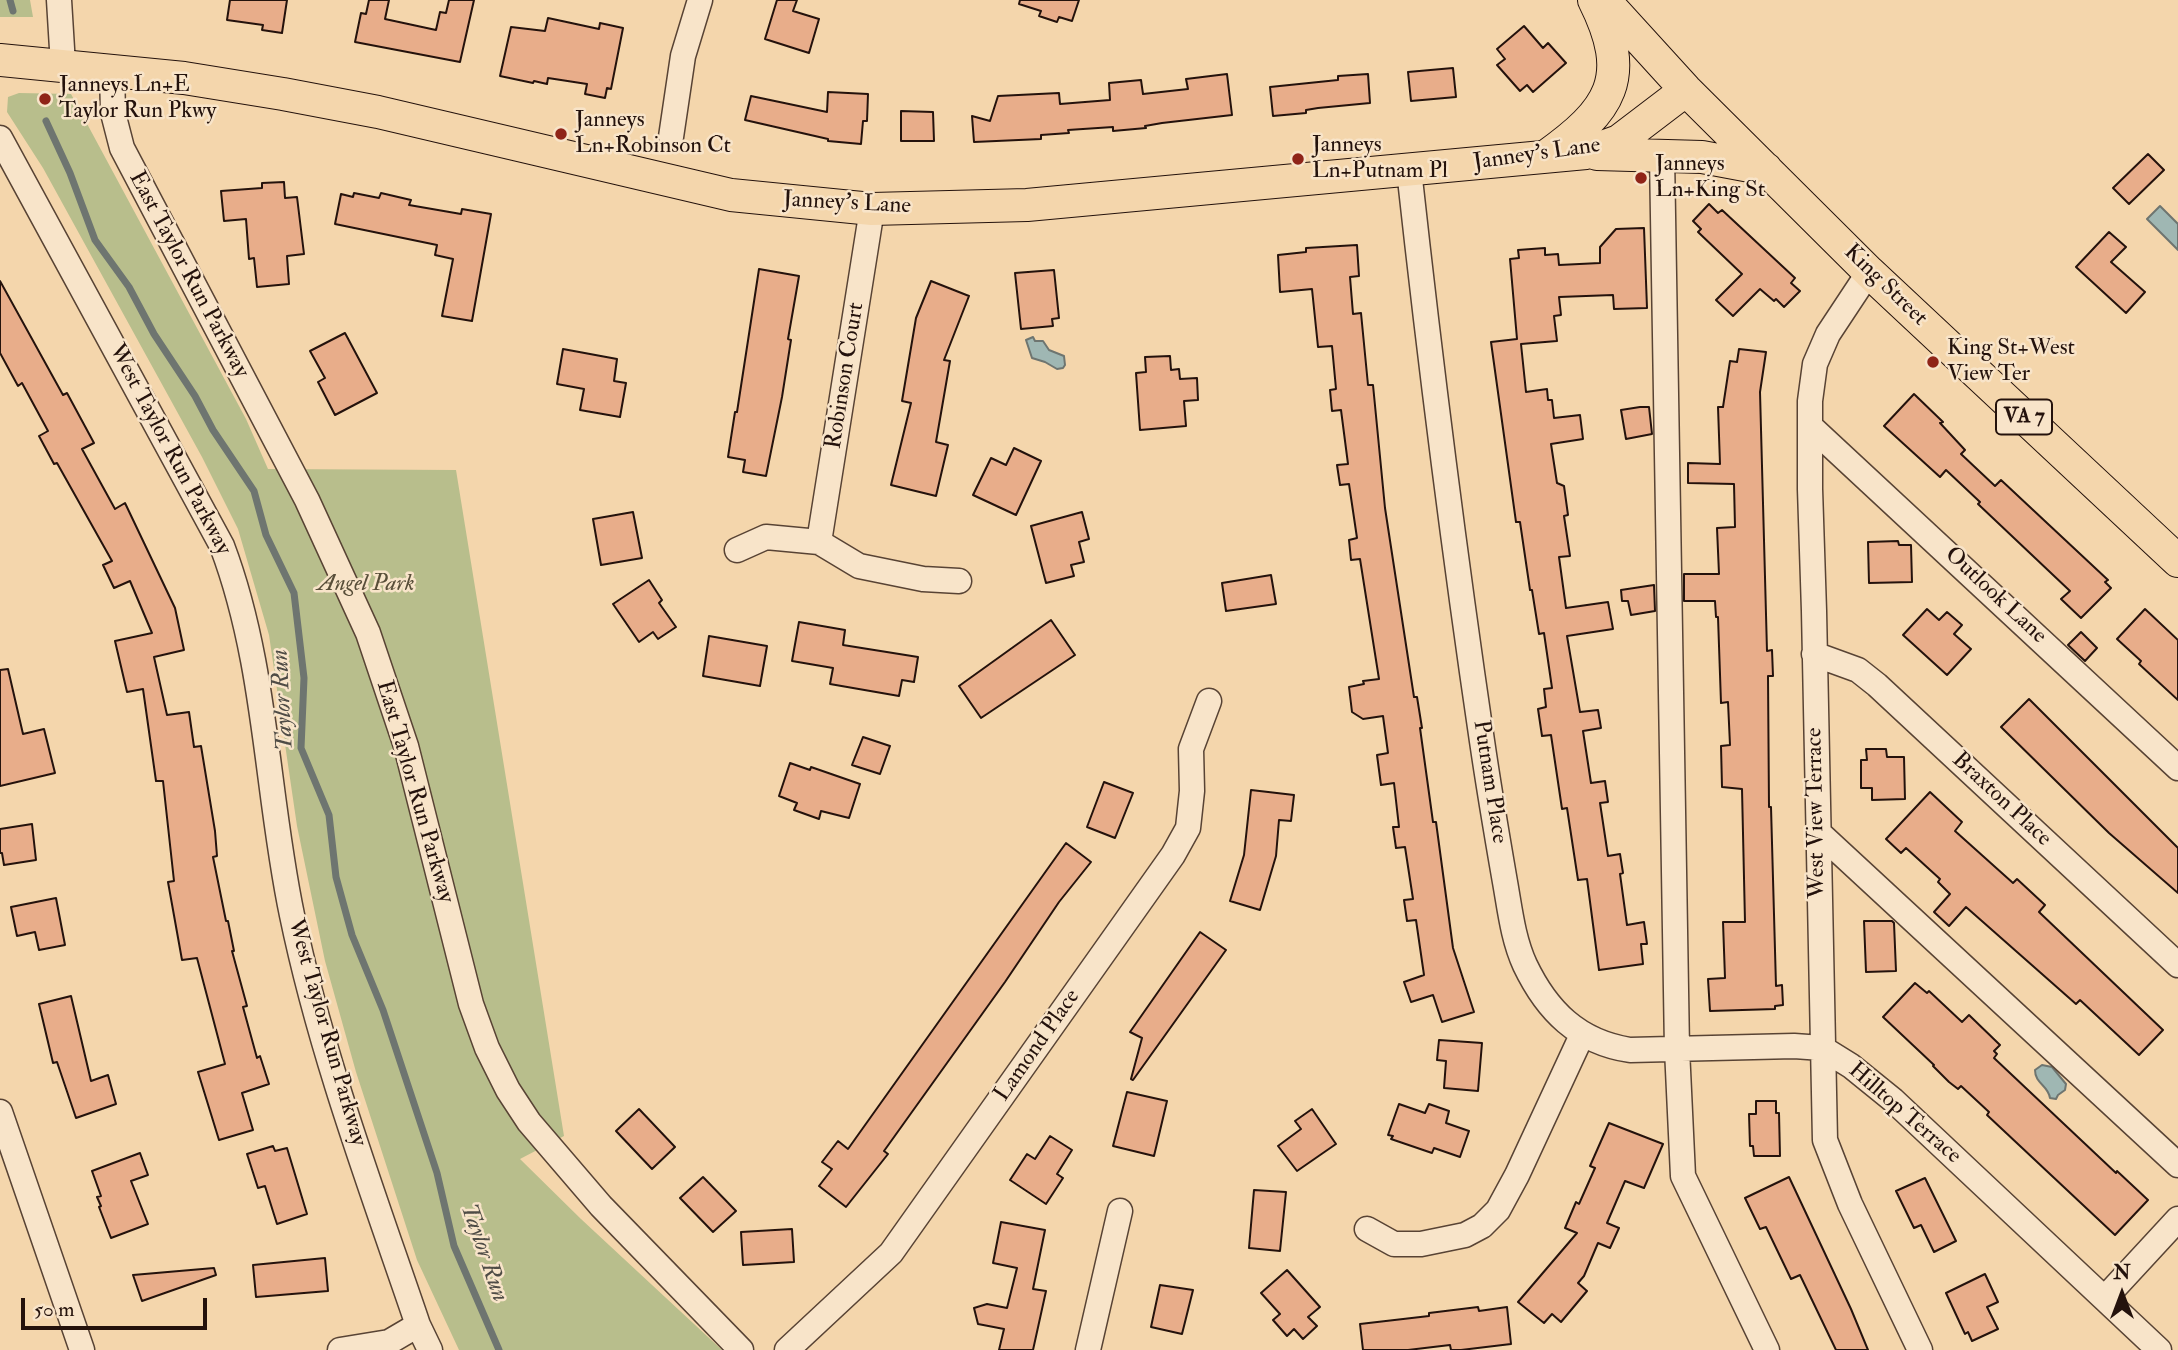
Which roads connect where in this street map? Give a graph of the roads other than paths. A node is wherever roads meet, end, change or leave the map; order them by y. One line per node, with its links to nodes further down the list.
1 (59, 0): 6 (street)
2 (701, 0): 9 (street)
3 (1594, 0): 13 (main road)
4 (1604, 0): 8 (main road, King Street / VA 7)
5 (0, 60): 6 (main road, Janney's Lane)
6 (63, 65): 7 (main road, Janney's Lane)
7 (113, 70): 16 (main road, Janney's Lane); 41 (street, East Taylor Run Parkway)
8 (1686, 90): 11 (main road, Janney's Lane); 14 (main road, King Street / VA 7)
9 (671, 137)
10 (0, 138): 37 (street, West Taylor Run Parkway)
11 (1586, 153): 12 (main road); 13 (main road, Janney's Lane)
12 (1662, 156): 14 (main road); 30 (street)
13 (1544, 158): 15 (main road, Janney's Lane)
14 (1766, 169): 17 (main road, King Street / VA 7)
15 (1409, 170): 16 (main road, Janney's Lane); 28 (street, Putnam Place)
16 (872, 209): 19 (street, Robinson Court)
17 (1869, 272): 18 (street, West View Terrace); 21 (main road, King Street / VA 7)
18 (1810, 426): 23 (street, West View Terrace); 25 (street, Outlook Lane)
19 (819, 542): 20 (street); 22 (street)
20 (737, 550)
21 (2178, 561)
22 (959, 581)
23 (1814, 654): 26 (street, West View Terrace); 27 (street, Braxton Place)
24 (1209, 701): 42 (street, Lamond Place)
25 (2178, 768)
26 (1818, 832): 29 (street, West View Terrace); 32 (street)
27 (2178, 965)
28 (1582, 1035): 30 (street, Hilltop Terrace); 35 (street)
29 (1822, 1048): 30 (street, Hilltop Terrace); 36 (street, Hilltop Terrace); 45 (street, West View Terrace)
30 (1676, 1049): 44 (street)
31 (0, 1112): 38 (street)
32 (2178, 1166)
33 (1120, 1211): 43 (street)
34 (2178, 1219): 36 (street)
35 (1367, 1228)
36 (2105, 1298): 46 (street, Hilltop Terrace)
37 (418, 1325): 39 (street); 40 (street, West Taylor Run Parkway)
38 (82, 1350)
39 (340, 1350)
40 (430, 1350)
41 (741, 1350)
42 (787, 1350)
43 (1088, 1350)
44 (1767, 1350)
45 (1920, 1350)
46 (2159, 1350)

